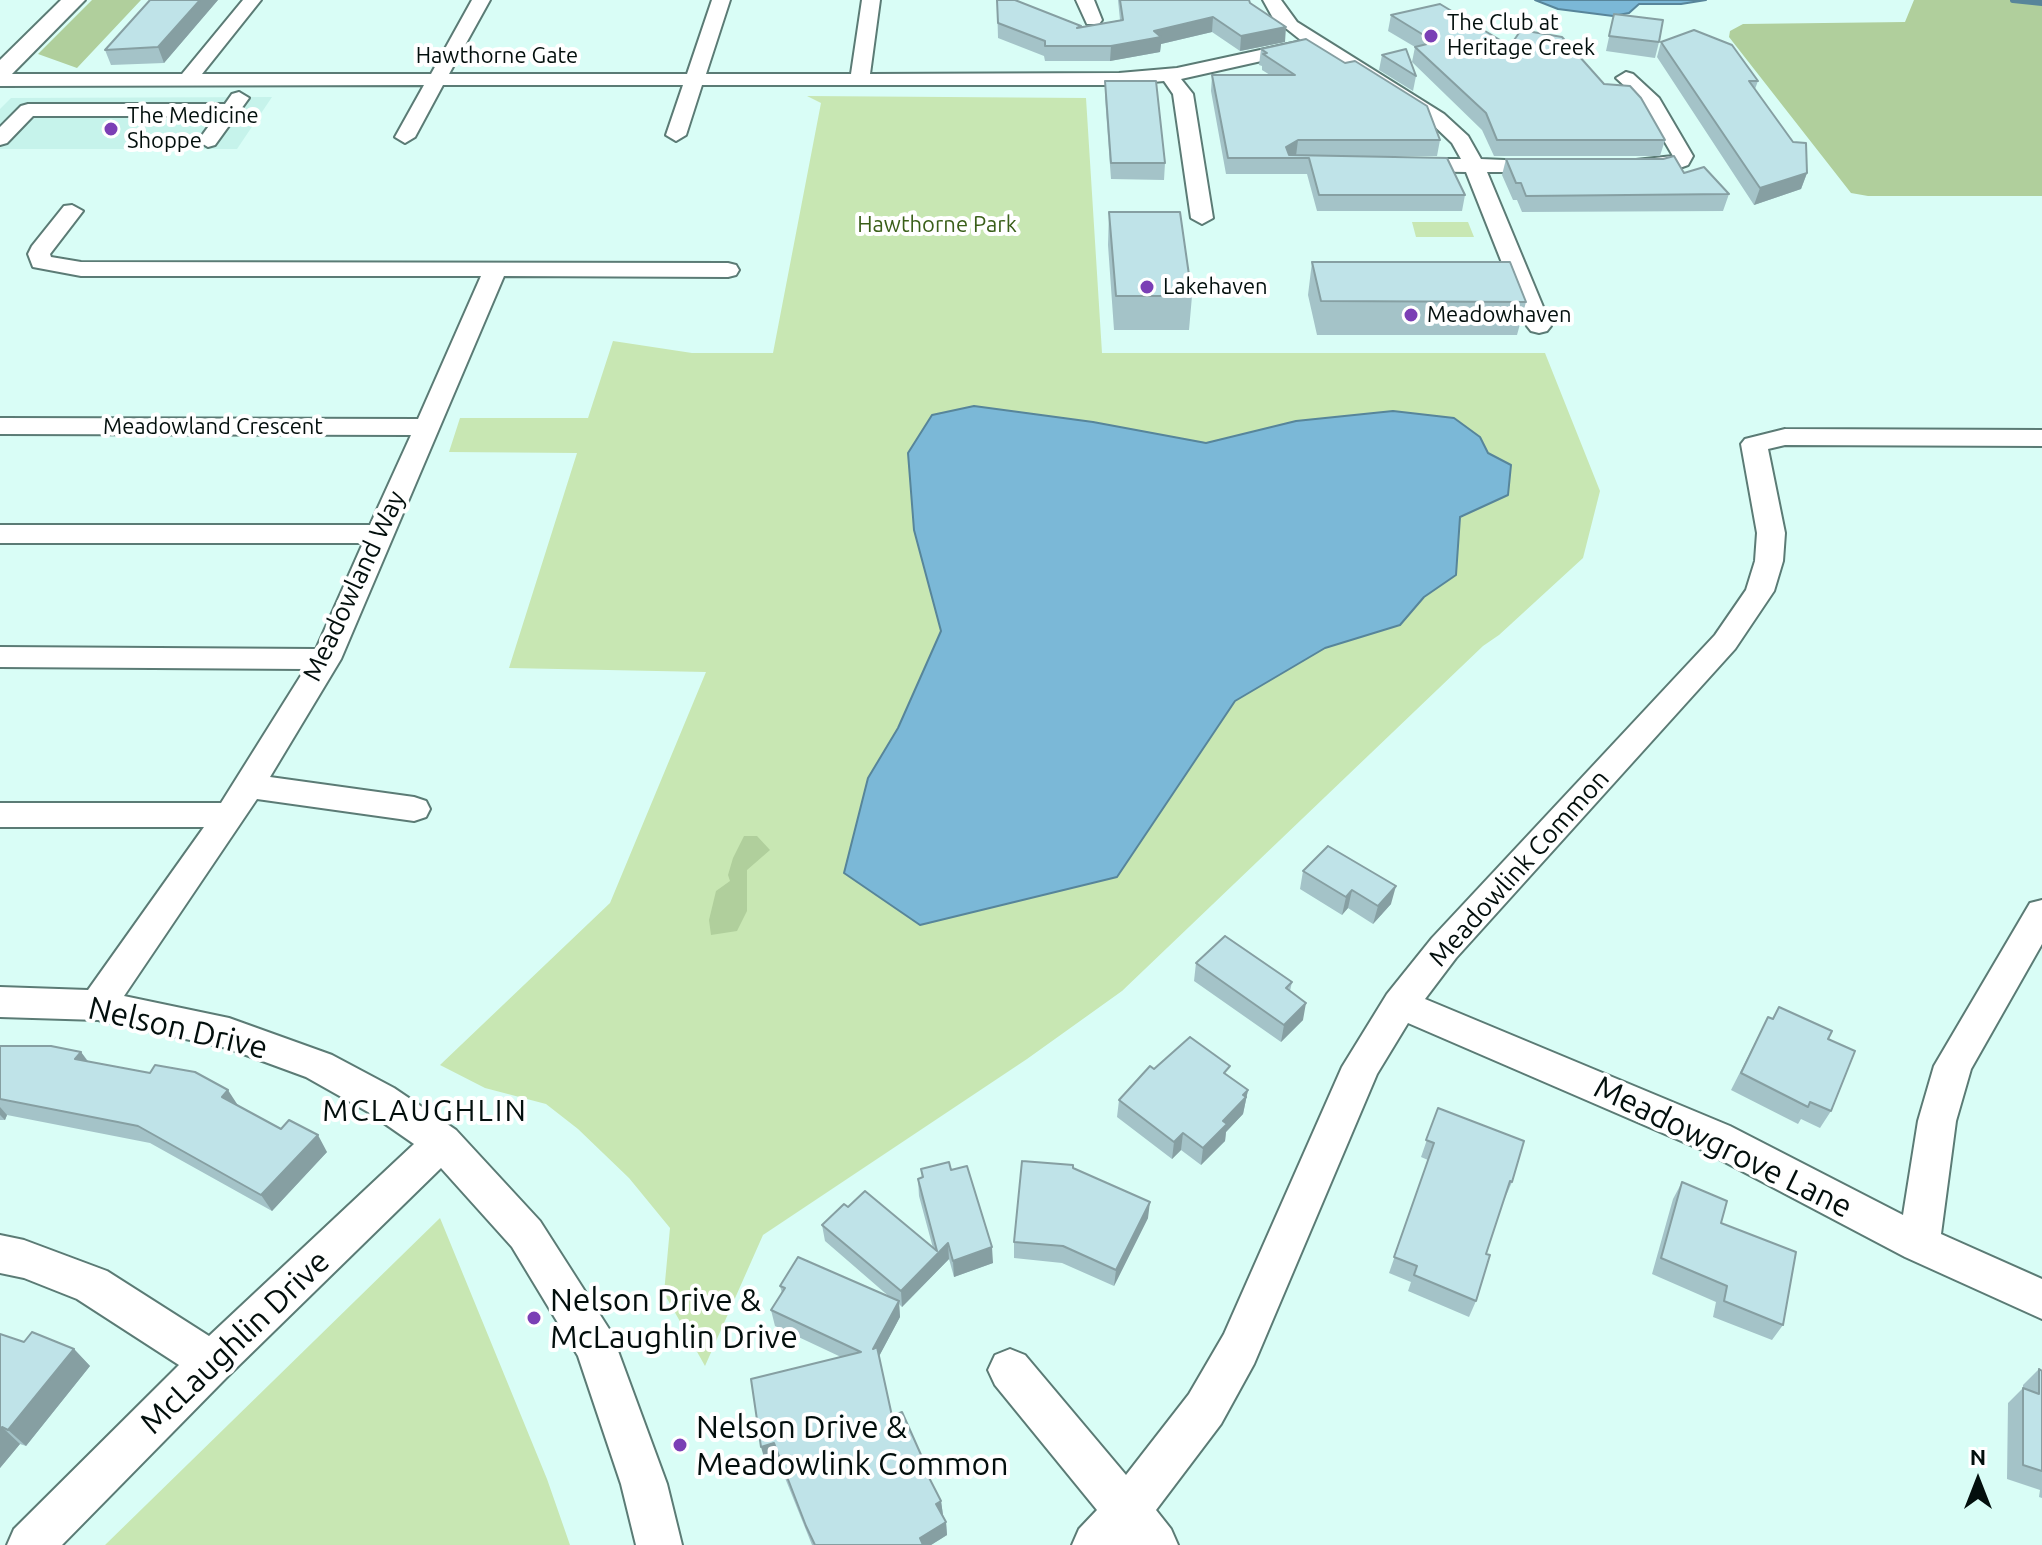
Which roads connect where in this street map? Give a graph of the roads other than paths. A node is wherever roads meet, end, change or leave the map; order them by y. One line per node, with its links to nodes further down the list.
1 (74, 0): 10 (main road)
2 (252, 0): 15 (street)
3 (481, 0): 17 (street)
4 (721, 0): 18 (street)
5 (871, 0): 19 (street)
6 (1085, 0): 8 (street)
7 (1272, 0): 9 (street)
8 (1093, 20)
9 (1317, 43): 11 (street, Hawthorne Gate); 27 (street)
10 (0, 73)
11 (1169, 75): 19 (street, Hawthorne Gate); 31 (street)
12 (1626, 78): 29 (street)
13 (0, 80): 14 (street, Hawthorne Gate)
14 (158, 80): 15 (street, Hawthorne Gate); 20 (street)
15 (187, 80): 16 (street, Hawthorne Gate)
16 (254, 80): 17 (street, Hawthorne Gate); 21 (street)
17 (436, 80): 18 (street, Hawthorne Gate); 23 (street)
18 (694, 80): 19 (street, Hawthorne Gate); 22 (street)
19 (859, 81)
20 (132, 110): 21 (street); 24 (street)
21 (230, 110): 25 (street)
22 (676, 135)
23 (405, 137)
24 (0, 139)
25 (208, 141)
26 (1385, 165): 27 (street)
27 (1474, 165): 28 (street); 34 (street)
28 (1566, 166)
29 (1612, 166)
30 (72, 211): 32 (street)
31 (1202, 218)
32 (496, 268): 33 (street); 36 (street, Meadowland Way)
33 (728, 270)
34 (1539, 326)
35 (0, 426): 36 (street, Meadowland Crescent)
36 (426, 427): 39 (street, Meadowland Way)
37 (2042, 438): 48 (street, Meadowlink Common)
38 (0, 534): 39 (street)
39 (380, 534): 41 (street, Meadowland Way)
40 (0, 657): 41 (street)
41 (326, 659): 42 (street, Meadowland Way)
42 (249, 786): 43 (street); 45 (street, Meadowland Way)
43 (414, 809)
44 (0, 815): 45 (street)
45 (230, 815): 49 (street, Meadowland Way)
46 (2042, 913): 51 (street)
47 (0, 1002): 49 (street, Nelson Drive)
48 (1400, 1004): 51 (street, Meadowgrove Lane); 56 (street, Meadowlink Common)
49 (98, 1005): 50 (street, Nelson Drive)
50 (442, 1142): 54 (street, McLaughlin Drive); 58 (street, Nelson Drive)
51 (1919, 1244): 53 (street, Meadowgrove Lane)
52 (0, 1254): 54 (street)
53 (2042, 1299)
54 (212, 1362): 57 (street, McLaughlin Drive)
55 (1010, 1370): 56 (street)
56 (1141, 1528): 59 (street, Meadowlink Common)
57 (30, 1545)
58 (659, 1545)
59 (1095, 1545)

